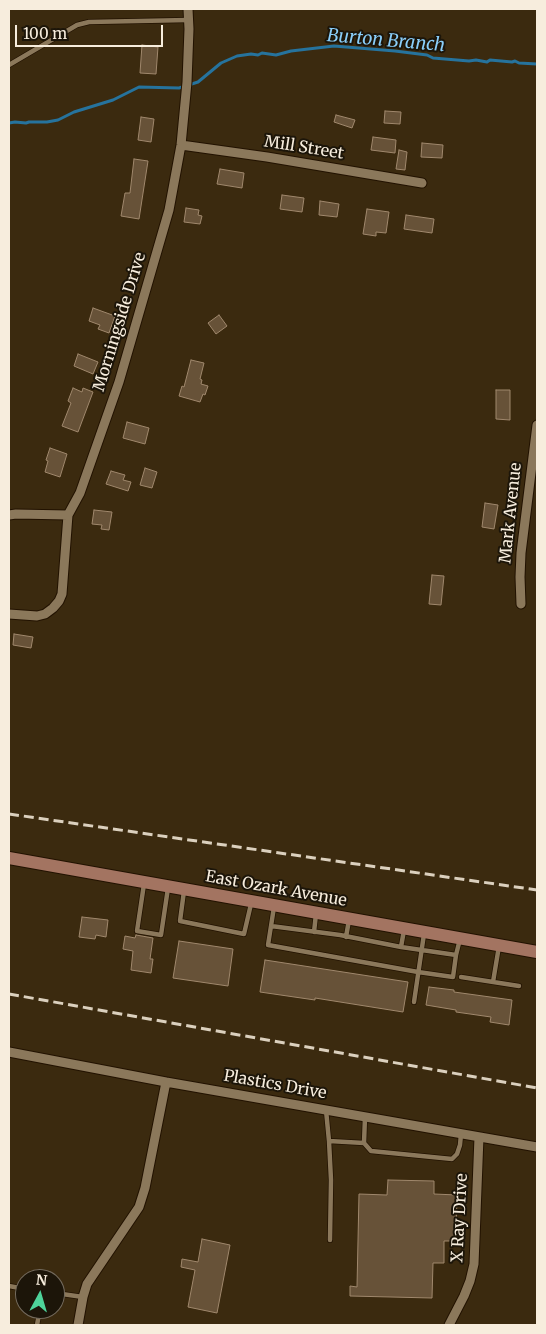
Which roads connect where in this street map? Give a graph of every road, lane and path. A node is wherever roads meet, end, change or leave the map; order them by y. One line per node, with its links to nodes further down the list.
1 (188, 9): 2 (street, Morningside Drive)
2 (188, 20): 3 (lane); 4 (street, Morningside Drive)
3 (9, 65)
4 (181, 145): 5 (street, Mill Street); 8 (street, Morningside Drive)
5 (422, 183)
6 (537, 425): 9 (street, Mark Avenue)
7 (9, 515): 8 (street)
8 (68, 515): 10 (street, Morningside Drive)
9 (521, 604)
10 (9, 614)
11 (9, 858): 12 (main road, East Ozark Avenue)
12 (144, 882): 13 (main road, East Ozark Avenue); 13 (lane)
13 (168, 886): 14 (main road, East Ozark Avenue)
14 (184, 889): 15 (main road, East Ozark Avenue); 15 (lane)
15 (252, 901): 16 (main road, East Ozark Avenue)
16 (275, 905): 17 (main road, East Ozark Avenue); 19 (lane)
17 (316, 913): 18 (main road, East Ozark Avenue); 21 (lane)
18 (350, 919): 20 (main road, East Ozark Avenue); 23 (lane)
19 (271, 926): 21 (lane); 31 (lane)
20 (404, 929): 22 (main road, East Ozark Avenue); 26 (lane)
21 (314, 932): 23 (lane)
22 (424, 932): 24 (main road, East Ozark Avenue); 27 (lane)
23 (346, 937): 26 (lane)
24 (460, 939): 25 (main road, East Ozark Avenue); 29 (lane)
25 (499, 946): 28 (main road, East Ozark Avenue); 34 (lane)
26 (401, 948): 27 (lane)
27 (421, 951): 29 (lane); 31 (lane)
28 (537, 952)
29 (456, 955): 32 (lane)
30 (434, 966): 32 (lane)
31 (418, 972): 32 (lane); 36 (lane)
32 (433, 974)
33 (461, 978): 34 (lane)
34 (493, 982): 35 (lane)
35 (519, 986)
36 (414, 1002)
37 (9, 1052): 38 (street, Plastics Drive)
38 (166, 1082): 39 (street, Plastics Drive); 48 (street)
39 (326, 1110): 40 (street, Plastics Drive); 43 (lane)
40 (365, 1117): 41 (street, Plastics Drive); 44 (lane)
41 (461, 1134): 42 (street, Plastics Drive); 44 (lane)
42 (479, 1138): 45 (street, Plastics Drive); 50 (street, X Ray Drive)
43 (329, 1141): 44 (lane); 46 (lane)
44 (364, 1143)
45 (537, 1147)
46 (330, 1240)
47 (65, 1294): 48 (lane)
48 (83, 1297): 49 (street)
49 (78, 1325)
50 (449, 1325)

